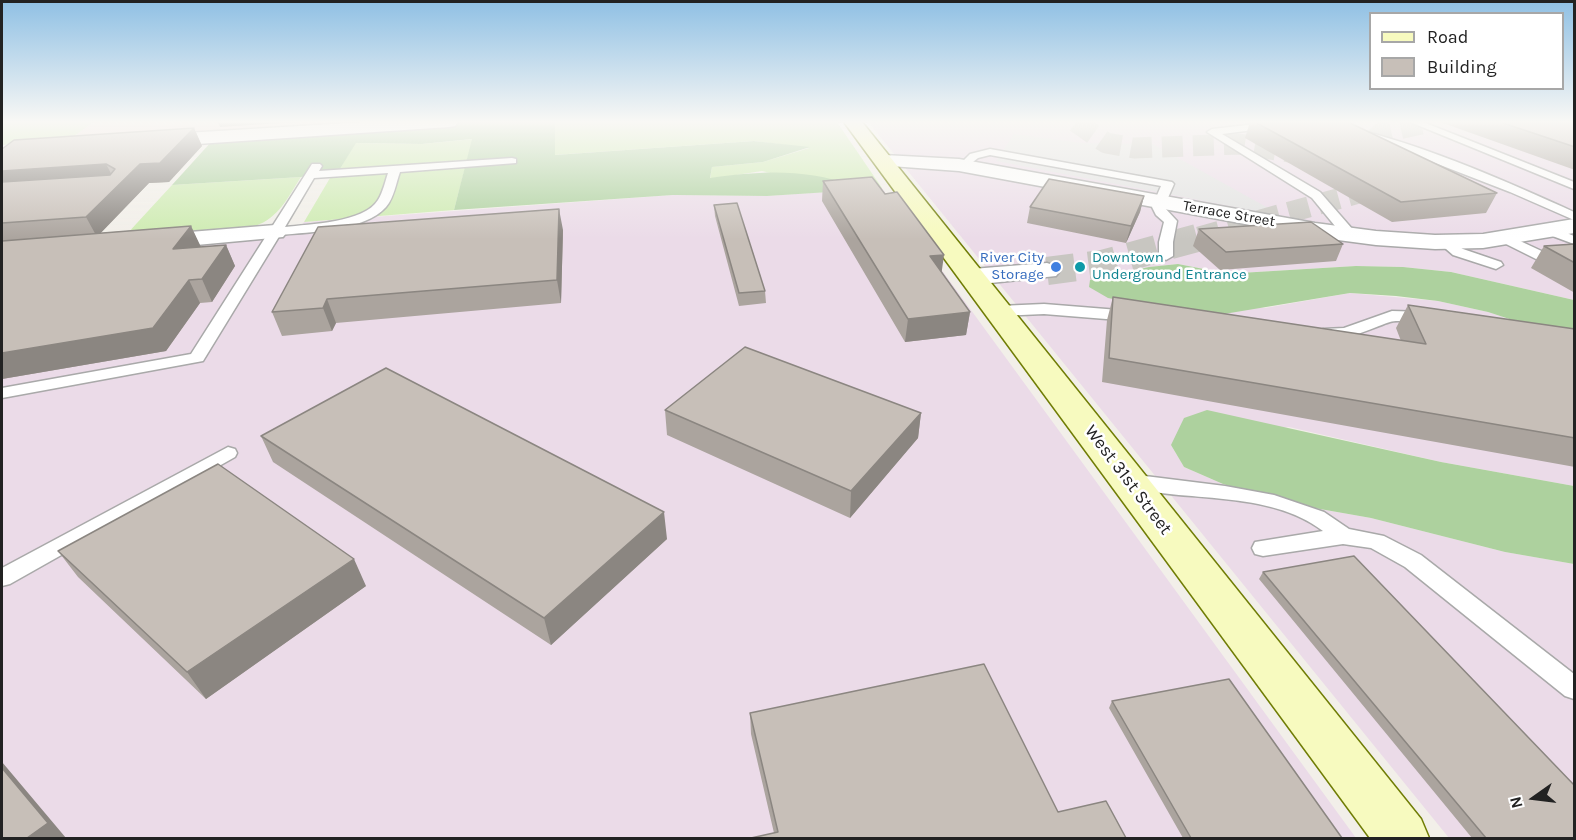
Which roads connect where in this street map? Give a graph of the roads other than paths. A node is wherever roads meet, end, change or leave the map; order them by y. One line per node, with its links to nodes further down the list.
1 (509, 161): 8 (lane)
2 (913, 161): 7 (street, Terrace Street)
3 (922, 161): 10 (street, Terrace Street)
4 (1260, 161): 15 (lane)
5 (1442, 161): 11 (lane)
6 (1513, 161): 9 (lane)
7 (884, 162): 24 (main road, West 31st Street)
8 (395, 169): 14 (lane); 14 (lane)
9 (1575, 186)
10 (1161, 202): 15 (street, Terrace Street); 20 (lane)
11 (1575, 216)
12 (1575, 226): 13 (street, Terrace Street)
13 (1552, 231): 16 (street, Terrace Street); 17 (lane)
14 (274, 232): 19 (street); 29 (lane)
15 (1349, 234): 18 (street, Terrace Street)
16 (1505, 238): 18 (street, Terrace Street); 21 (lane)
17 (1575, 240)
18 (1445, 242): 22 (lane)
19 (132, 244)
20 (1166, 256)
21 (1543, 257)
22 (1496, 265)
23 (1047, 271): 24 (street)
24 (972, 277): 25 (main road, West 31st Street)
25 (999, 311): 26 (lane); 31 (main road, West 31st Street)
26 (1141, 317)
27 (1447, 320): 28 (lane)
28 (1308, 334)
29 (2, 393)
30 (228, 453): 34 (lane)
31 (1129, 481): 32 (lane); 36 (main road, West 31st Street)
32 (1343, 536): 33 (lane); 35 (lane)
33 (1263, 548)
34 (2, 578)
35 (1575, 688)
36 (1402, 838)

